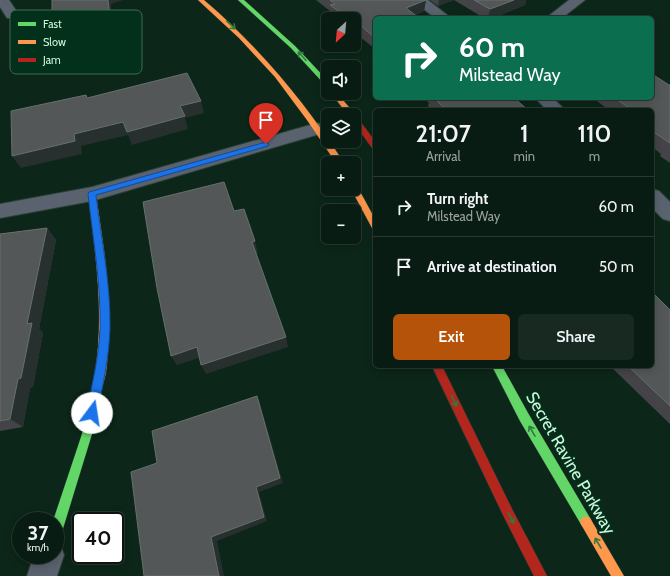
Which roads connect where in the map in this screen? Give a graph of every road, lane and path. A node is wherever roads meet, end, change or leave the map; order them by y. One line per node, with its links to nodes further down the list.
1 (2, 0): 6 (street)
2 (201, 0): 14 (main road, one-way to 14)
3 (241, 0): 9 (main road, one-way to 3)
4 (419, 0): 7 (street)
5 (578, 0): 8 (street)
6 (10, 12)
7 (441, 16)
8 (556, 16)
9 (321, 77)
10 (340, 100): 12 (main road)
11 (544, 100): 13 (street)
12 (346, 108)
13 (554, 108)
14 (321, 125)
15 (361, 127): 17 (main road)
16 (321, 128): 18 (street)
17 (373, 143)
18 (92, 194): 21 (street); 26 (main road)
19 (358, 196): 23 (main road)
20 (654, 198): 22 (street)
21 (0, 211)
22 (670, 214)
23 (373, 222)
24 (438, 368): 29 (main road, one-way to 29)
25 (498, 368): 30 (main road, Secret Ravine Parkway, one-way to 25)
26 (62, 512)
27 (46, 564): 28 (street)
28 (42, 576)
29 (541, 576)
30 (618, 576)

